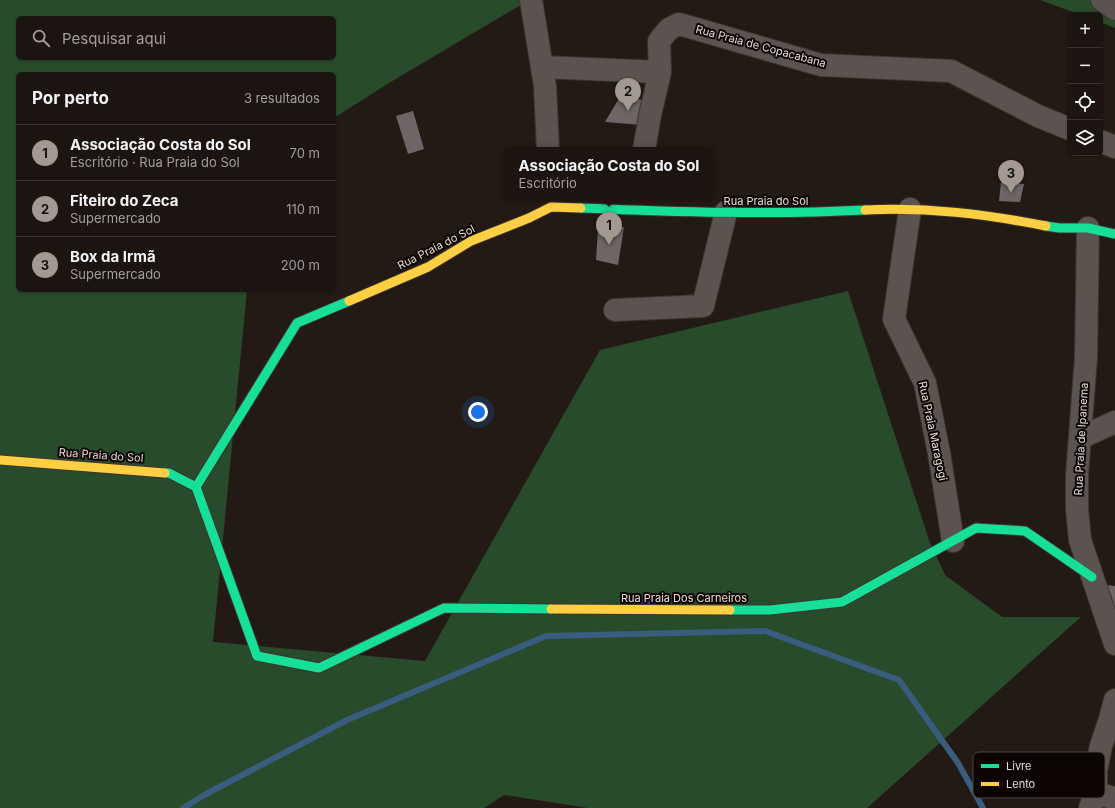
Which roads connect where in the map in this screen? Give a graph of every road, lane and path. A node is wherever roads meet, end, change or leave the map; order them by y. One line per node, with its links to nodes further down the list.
1 (531, 0): 4 (street)
2 (1102, 0): 3 (street)
3 (1115, 9)
4 (542, 67): 5 (street); 8 (street)
5 (660, 72): 6 (street, Rua Praia de Copacabana); 9 (street)
6 (1067, 128)
7 (1103, 142): 10 (street)
8 (548, 147)
9 (645, 147)
10 (1115, 147)
11 (551, 201): 12 (street, Rua Praia do Sol); 21 (street, Rua Praia do Sol)
12 (646, 203): 14 (street, Rua Praia do Sol)
13 (910, 209): 14 (street, Rua Praia do Sol); 15 (street, Rua Praia do Sol); 22 (street, Rua Praia Maragogi)
14 (726, 212): 17 (street, Rua Praia do Sol)
15 (1088, 228): 16 (street, Rua Praia do Sol); 19 (street, Rua Praia de Ipanema)
16 (1115, 231)
17 (615, 310)
18 (1115, 422): 19 (street)
19 (1080, 438): 23 (street, Rua Praia de Ipanema)
20 (0, 460): 21 (street, Rua Praia do Sol)
21 (196, 487): 22 (street, Rua Praia Dos Carneiros)
22 (953, 541): 23 (street, Rua Praia Dos Carneiros)
23 (1092, 577): 24 (street, Rua Praia de Ipanema)
24 (1115, 644)
25 (1115, 700): 26 (street)
26 (1100, 752)

